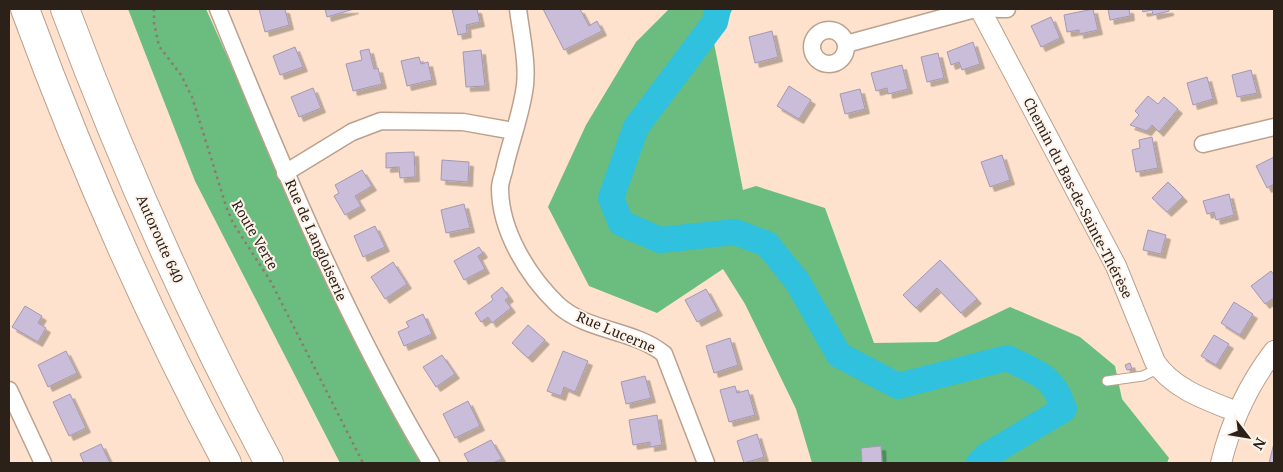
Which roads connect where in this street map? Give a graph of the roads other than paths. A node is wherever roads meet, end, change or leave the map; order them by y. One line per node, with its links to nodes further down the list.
1 (25, 9): 20 (highway)
2 (65, 9): 21 (highway, Autoroute 640)
3 (218, 9): 13 (street, Rue de Langloiserie)
4 (518, 9): 11 (street, Rue Lucerne)
5 (975, 9): 9 (street)
6 (980, 9): 15 (street, Chemin du Bas-de-Sainte-Thérèse)
7 (998, 9): 8 (street)
8 (1006, 9)
9 (846, 44)
10 (1274, 126): 12 (street)
11 (514, 131): 13 (street); 23 (street, Rue Lucerne)
12 (1203, 144)
13 (285, 173): 22 (street, Rue de Langloiserie)
14 (1274, 351): 18 (street)
15 (1159, 368): 16 (lane); 18 (street, Chemin du Bas-de-Sainte-Thérèse)
16 (1107, 381)
17 (9, 390): 19 (street)
18 (1237, 412): 24 (street)
19 (43, 463)
20 (227, 463)
21 (269, 463)
22 (431, 463)
23 (706, 463)
24 (1221, 463)

